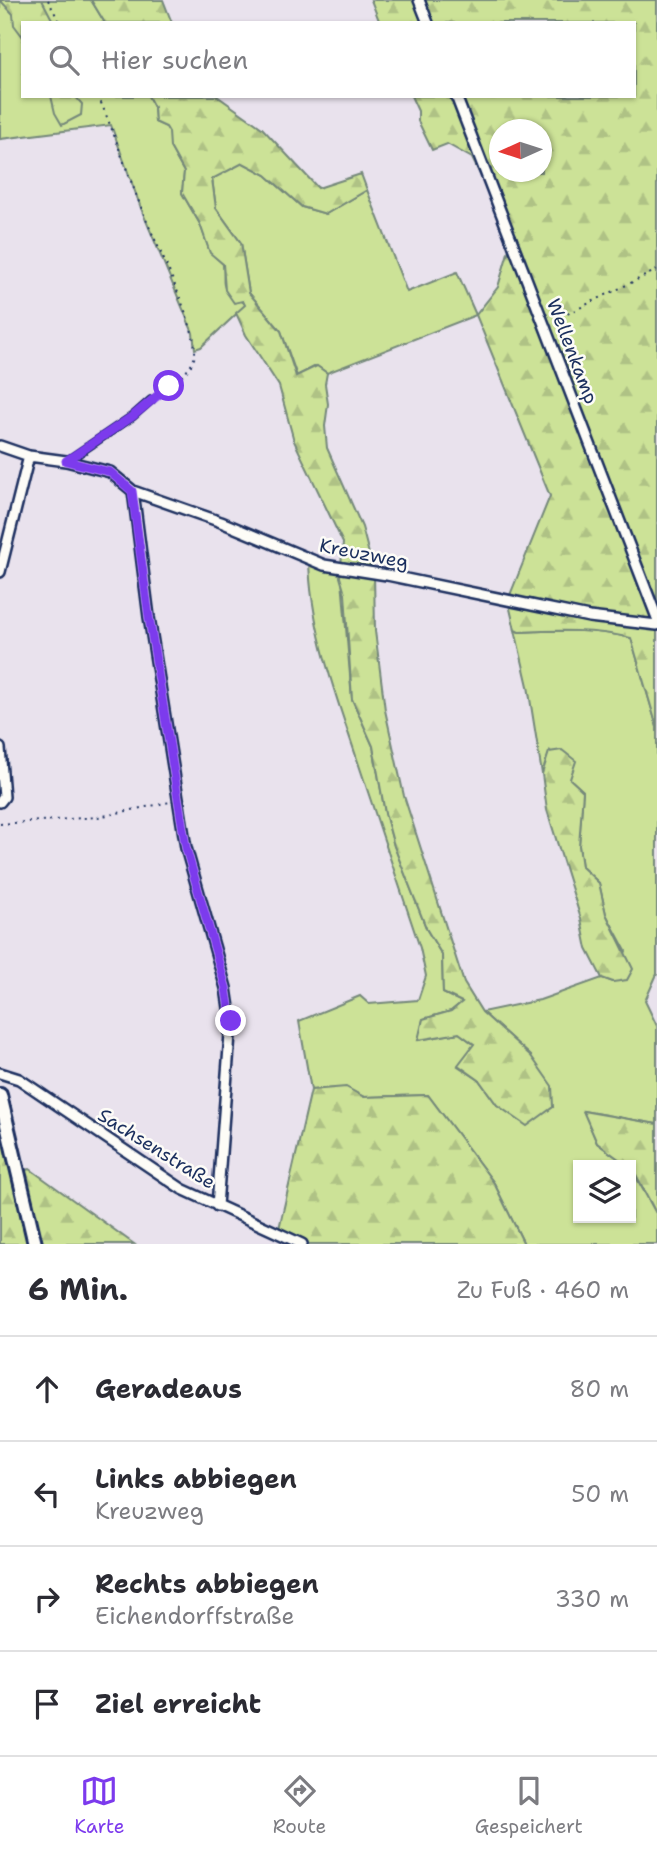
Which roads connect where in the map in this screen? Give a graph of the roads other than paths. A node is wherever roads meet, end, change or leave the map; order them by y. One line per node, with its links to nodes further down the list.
1 (419, 0): 2 (street)
2 (427, 21)
3 (457, 98): 10 (street, Wellenkamp)
4 (151, 400): 7 (lane)
5 (0, 446): 6 (street, Kreuzweg)
6 (29, 456): 7 (street, Kreuzweg); 9 (street)
7 (66, 461): 8 (street, Kreuzweg)
8 (132, 491): 11 (street, Kreuzweg); 16 (street)
9 (0, 572)
10 (657, 618)
11 (657, 625)
12 (0, 748): 13 (street)
13 (0, 802)
14 (0, 1073): 16 (street, Sachsenstraße)
15 (0, 1095): 17 (street)
16 (217, 1206): 18 (street, Sachsenstraße)
17 (35, 1244)
18 (302, 1244)

